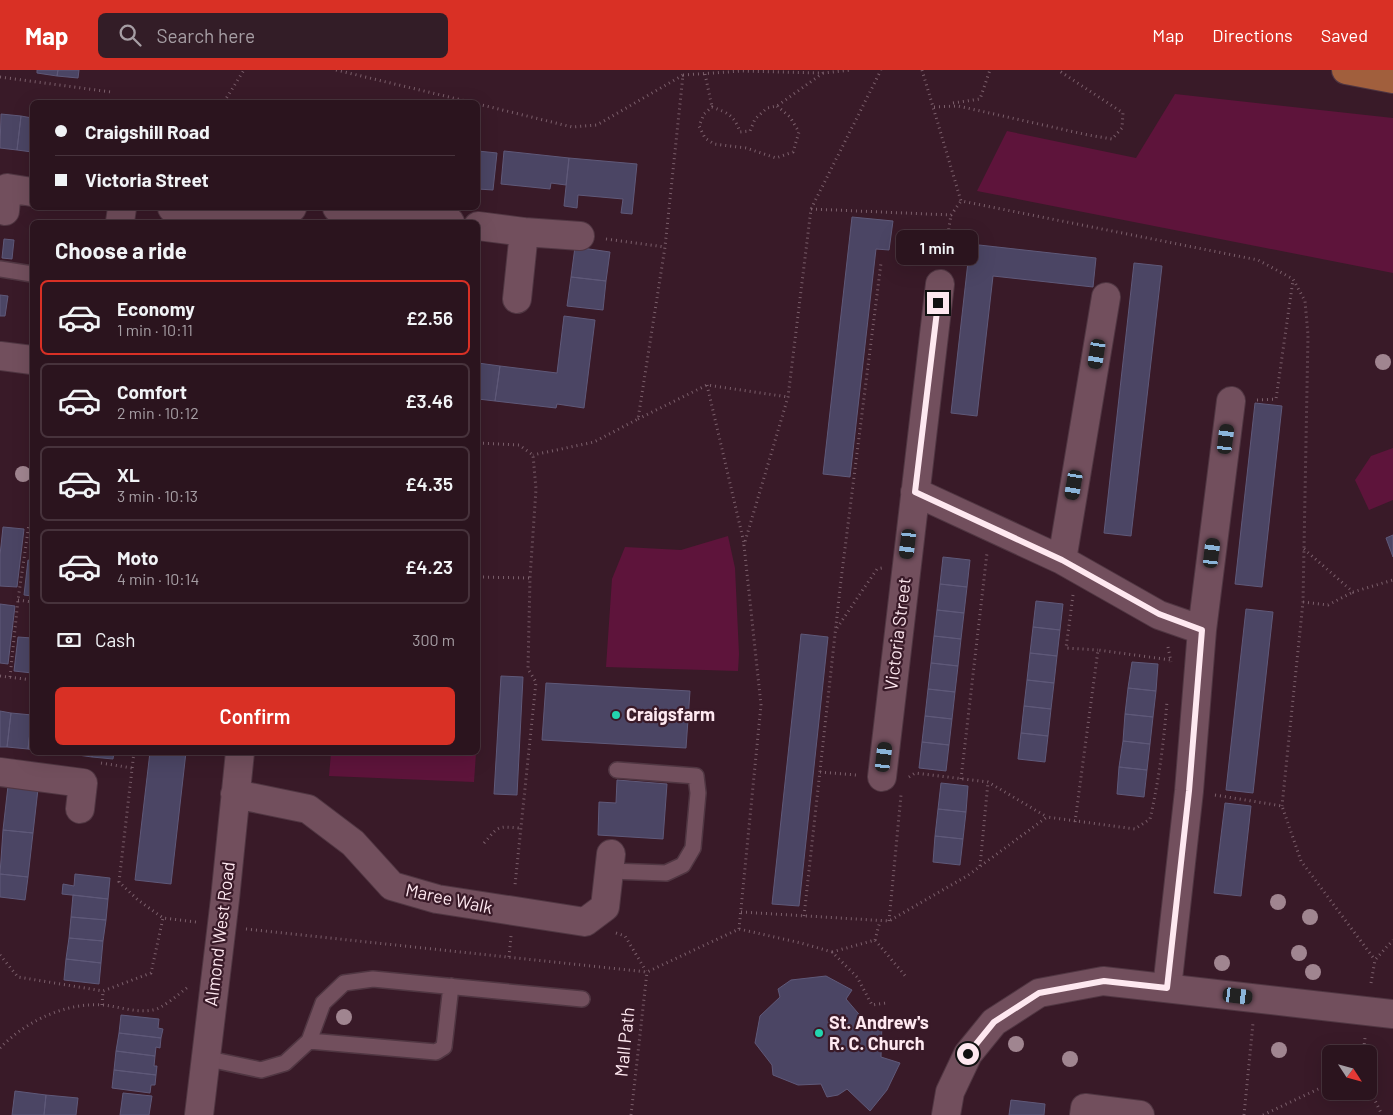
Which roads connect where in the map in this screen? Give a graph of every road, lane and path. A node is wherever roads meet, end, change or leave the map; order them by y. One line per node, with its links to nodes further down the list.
1 (244, 70): 15 (path)
2 (336, 70): 16 (path)
3 (852, 70): 9 (path)
4 (882, 70): 27 (path)
5 (922, 70): 21 (path)
6 (990, 70): 19 (path)
7 (1058, 70): 19 (path)
8 (1346, 70): 13 (main road)
9 (823, 73): 10 (path); 18 (path)
10 (705, 74): 11 (path); 20 (path)
11 (683, 75): 17 (path); 34 (path)
12 (0, 77): 14 (path)
13 (1393, 79)
14 (111, 92)
15 (225, 100)
16 (462, 100)
17 (480, 104)
18 (777, 106): 20 (path); 20 (path)
19 (958, 106): 21 (path)
20 (712, 107)
21 (934, 107): 23 (path)
22 (30, 192): 28 (street)
23 (961, 201): 29 (path); 38 (path)
24 (188, 210): 25 (street)
25 (284, 210)
26 (353, 210): 30 (street)
27 (810, 210): 29 (path); 45 (path)
28 (5, 211)
29 (951, 215): 39 (path)
30 (434, 220)
31 (480, 226): 32 (street)
32 (524, 232): 33 (street); 41 (street)
33 (589, 237): 34 (path)
34 (665, 247): 47 (path)
35 (881, 263): 66 (path)
36 (0, 269): 37 (lane)
37 (30, 274)
38 (1294, 279): 46 (path); 54 (path)
39 (940, 284): 50 (street, Victoria Street)
40 (1106, 297): 55 (street)
41 (518, 298)
42 (0, 356): 43 (street)
43 (30, 360)
44 (706, 385): 45 (path); 47 (path); 53 (path)
45 (788, 397): 53 (path)
46 (1231, 400): 67 (street)
47 (638, 419): 49 (path)
48 (480, 443): 49 (path)
49 (533, 454): 58 (path)
50 (915, 492): 52 (street); 56 (street, Victoria Street)
51 (30, 524): 62 (path)
52 (990, 527): 55 (street); 81 (path)
53 (744, 545): 94 (path)
54 (1304, 549): 60 (path); 64 (path)
55 (1062, 560): 65 (street)
56 (906, 562): 66 (path); 80 (street, Victoria Street)
57 (480, 577): 58 (path)
58 (530, 578): 89 (path)
59 (1393, 580): 60 (path)
60 (1353, 592): 64 (path)
61 (1072, 597): 68 (path)
62 (18, 600): 63 (path); 72 (path)
63 (30, 602)
64 (1303, 602): 85 (path)
65 (1159, 614): 67 (street); 69 (path)
66 (837, 629): 79 (path)
67 (1202, 630): 83 (street)
68 (1098, 650): 69 (path); 88 (path)
69 (1171, 660): 70 (path)
70 (1170, 669)
71 (0, 676): 72 (path)
72 (10, 678): 73 (path)
73 (30, 680)
74 (1168, 697): 88 (path)
75 (134, 755): 96 (path)
76 (240, 755): 84 (street, Almond West Road)
77 (617, 770): 91 (lane)
78 (0, 772): 86 (street)
79 (820, 772): 80 (path); 95 (path)
80 (892, 779): 81 (path); 100 (path)
81 (961, 779): 82 (path)
82 (988, 782): 87 (path); 92 (path)
83 (1189, 791): 85 (path); 115 (street)
84 (235, 794): 93 (street, Maree Walk); 114 (street, Almond West Road)
85 (1282, 806): 109 (path)
86 (80, 809)
87 (1047, 817): 88 (path); 92 (path)
88 (1075, 822)
89 (520, 828): 90 (path); 93 (path)
90 (484, 843)
91 (610, 862): 99 (street)
92 (980, 867): 100 (path)
93 (513, 912): 99 (street, Maree Walk)
94 (741, 912): 95 (path); 102 (path)
95 (804, 916): 97 (path)
96 (163, 918): 98 (path); 116 (path)
97 (880, 921): 100 (path); 103 (path)
98 (197, 922)
99 (584, 922): 110 (path)
100 (889, 922)
101 (246, 929): 108 (path)
102 (739, 930): 106 (path); 110 (path)
103 (876, 940): 106 (path); 111 (path)
104 (1393, 940): 109 (path)
105 (511, 945): 108 (path)
106 (832, 952): 119 (path)
107 (0, 955): 116 (path)
108 (510, 957): 110 (path)
109 (1375, 960): 112 (path)
110 (647, 972): 130 (path, Mall Path)
111 (908, 978)
112 (1371, 983)
113 (451, 986): 118 (lane); 123 (lane); 123 (lane)
114 (214, 987): 120 (path); 126 (street, Almond West Road)
115 (1167, 988): 117 (street); 131 (street)
116 (103, 991): 120 (path)
117 (1255, 998): 121 (street); 134 (path)
118 (582, 999)
119 (886, 1003)
120 (102, 1005): 125 (path)
121 (1393, 1014)
122 (1365, 1038): 124 (path)
123 (309, 1041): 126 (lane)
124 (1364, 1045)
125 (0, 1048)
126 (204, 1058): 129 (street, Almond West Road)
127 (1322, 1088): 135 (path)
128 (1375, 1100): 136 (path)
129 (198, 1115)
130 (631, 1115)
131 (946, 1115)
132 (1084, 1115): 133 (street)
133 (1140, 1115)
134 (1244, 1115)
135 (1263, 1115)
136 (1382, 1115)

